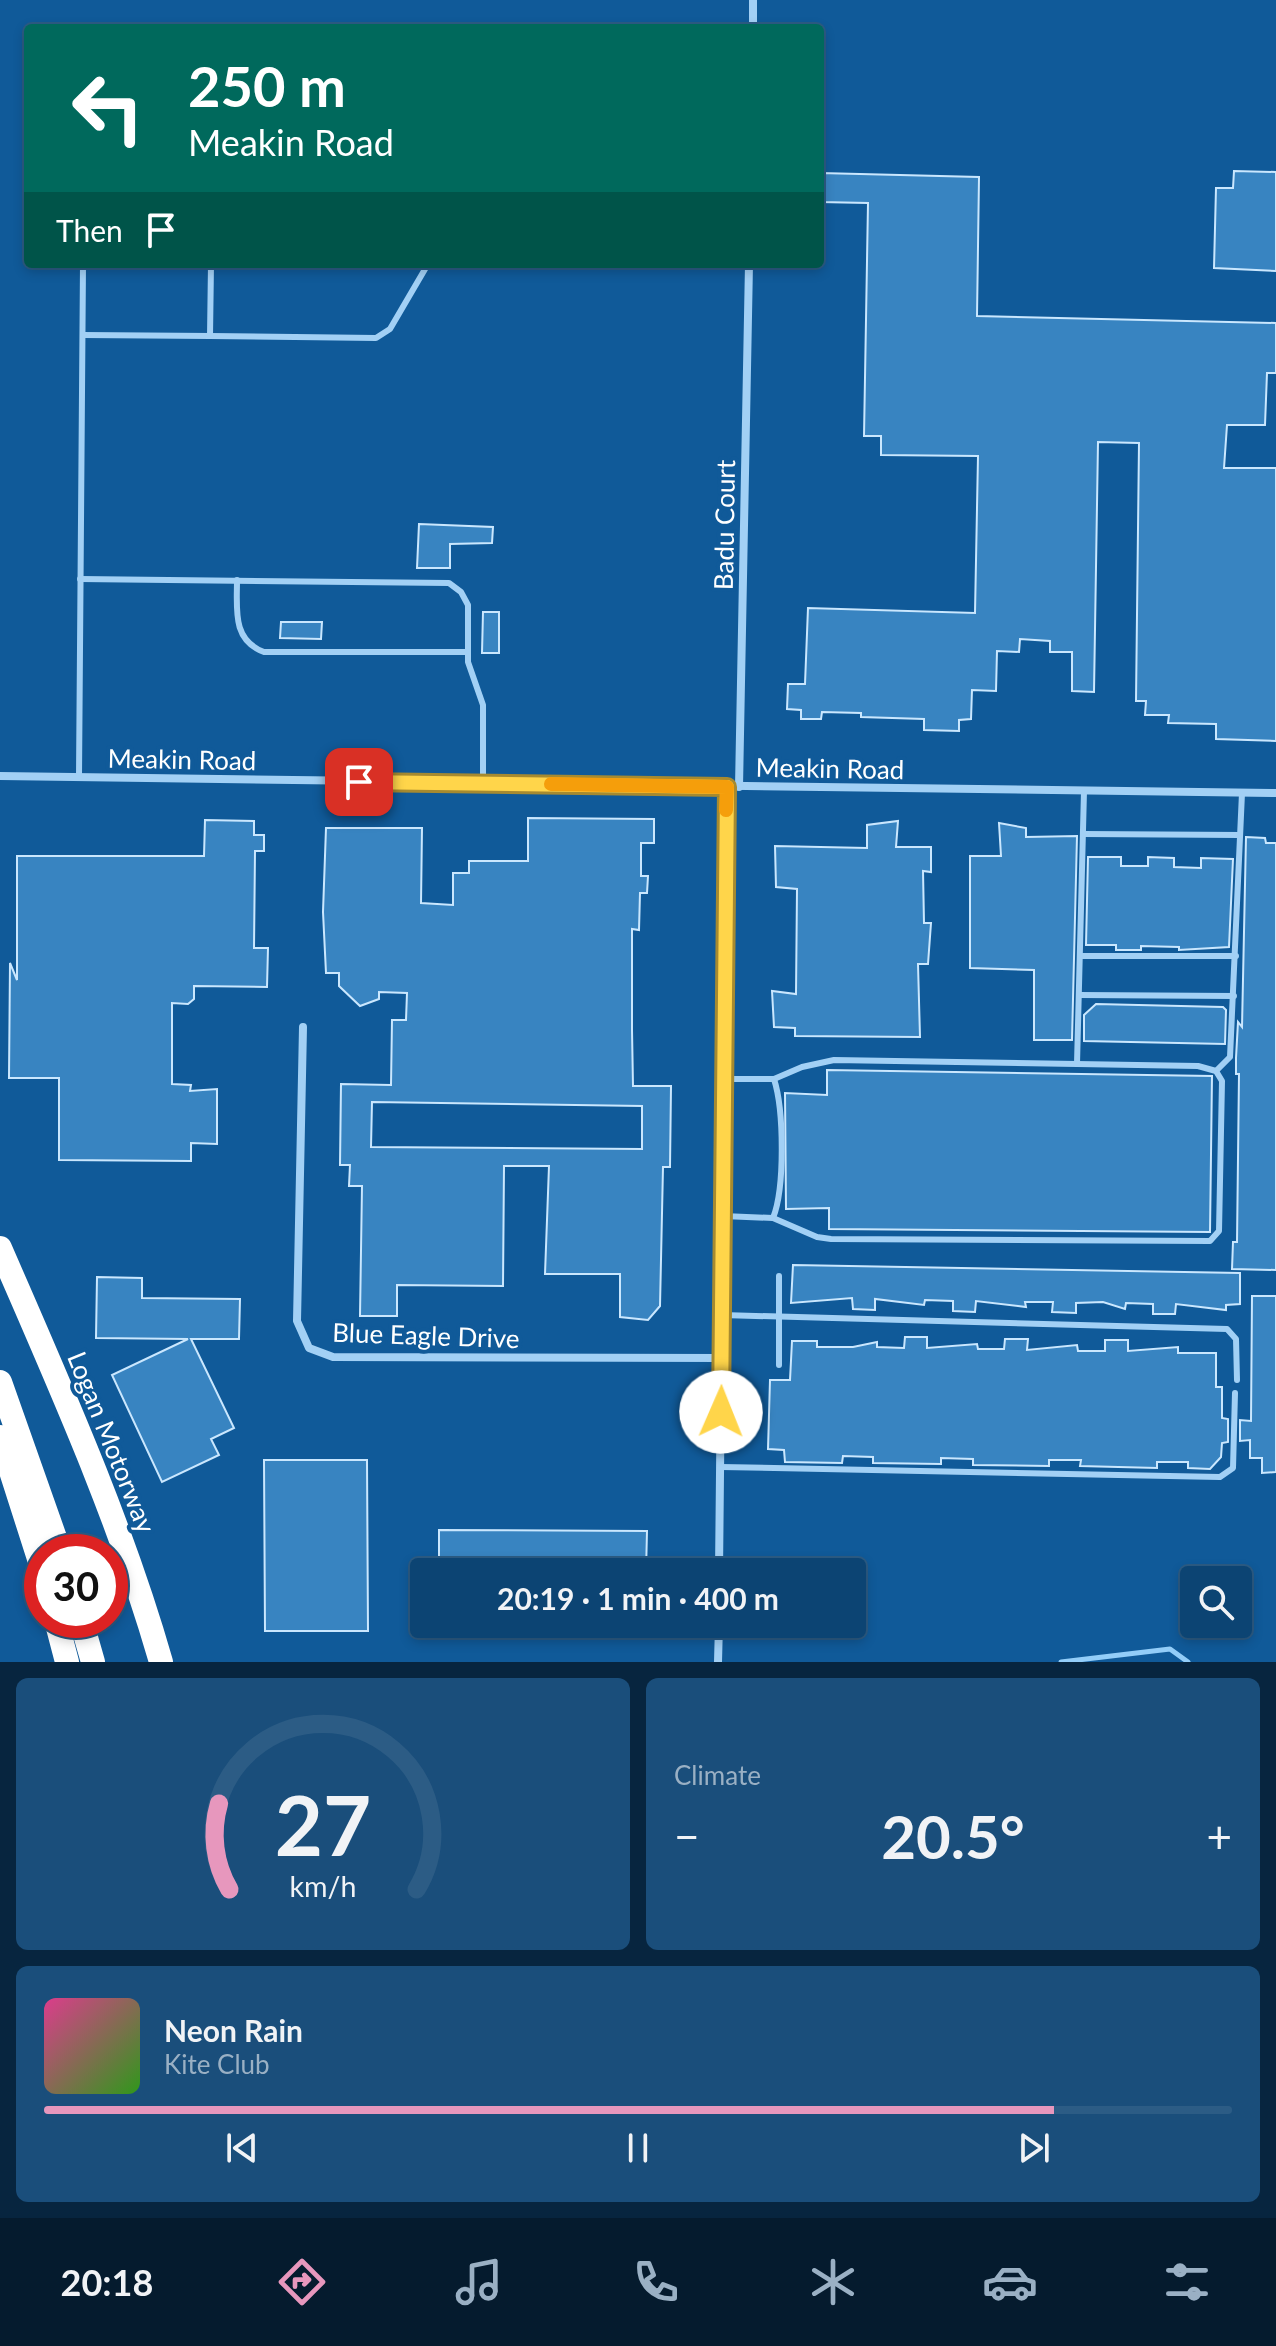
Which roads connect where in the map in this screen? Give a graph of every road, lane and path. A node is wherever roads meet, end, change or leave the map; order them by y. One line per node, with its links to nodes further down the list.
1 (753, 0): 2 (street)
2 (753, 24)
3 (83, 268): 7 (lane)
4 (211, 268): 8 (lane)
5 (426, 268): 8 (lane)
6 (749, 268): 16 (street, Badu Court)
7 (83, 335): 8 (lane); 9 (lane)
8 (210, 336)
9 (80, 579): 10 (lane); 13 (lane)
10 (237, 580): 11 (lane); 11 (lane)
11 (468, 652): 14 (lane)
12 (0, 776): 13 (street, Meakin Road)
13 (79, 777): 14 (street, Meakin Road)
14 (483, 783): 15 (street, Meakin Road)
15 (727, 787): 16 (street, Meakin Road); 29 (street)
16 (739, 787): 17 (street, Meakin Road)
17 (1084, 791): 18 (street, Meakin Road); 20 (lane)
18 (1242, 793): 19 (street, Meakin Road); 21 (lane)
19 (1276, 793)
20 (1083, 834): 21 (lane); 22 (lane)
21 (1240, 835): 23 (lane)
22 (1080, 956): 23 (lane); 24 (lane)
23 (1236, 956): 25 (lane)
24 (1079, 995): 25 (lane); 27 (lane)
25 (1234, 996): 28 (lane)
26 (303, 1027): 37 (street, Blue Eagle Drive)
27 (1077, 1064): 28 (lane); 30 (lane)
28 (1216, 1071): 32 (lane)
29 (724, 1079): 30 (lane); 31 (street)
30 (774, 1079): 32 (lane)
31 (723, 1216): 32 (lane); 35 (street)
32 (773, 1218)
33 (0, 1248): 52 (highway, Logan Motorway)
34 (779, 1276): 36 (lane)
35 (722, 1315): 36 (lane); 37 (street)
36 (779, 1317): 38 (lane); 39 (lane)
37 (722, 1358): 43 (street)
38 (779, 1365)
39 (1237, 1380)
40 (0, 1382): 45 (highway)
41 (1235, 1393): 43 (lane)
42 (0, 1437): 44 (highway)
43 (721, 1467): 46 (street)
44 (31, 1534)
45 (54, 1534)
46 (719, 1558)
47 (61, 1638): 50 (highway)
48 (86, 1638): 51 (highway)
49 (719, 1638): 53 (street)
50 (67, 1662)
51 (93, 1662)
52 (161, 1662)
53 (718, 1662)

